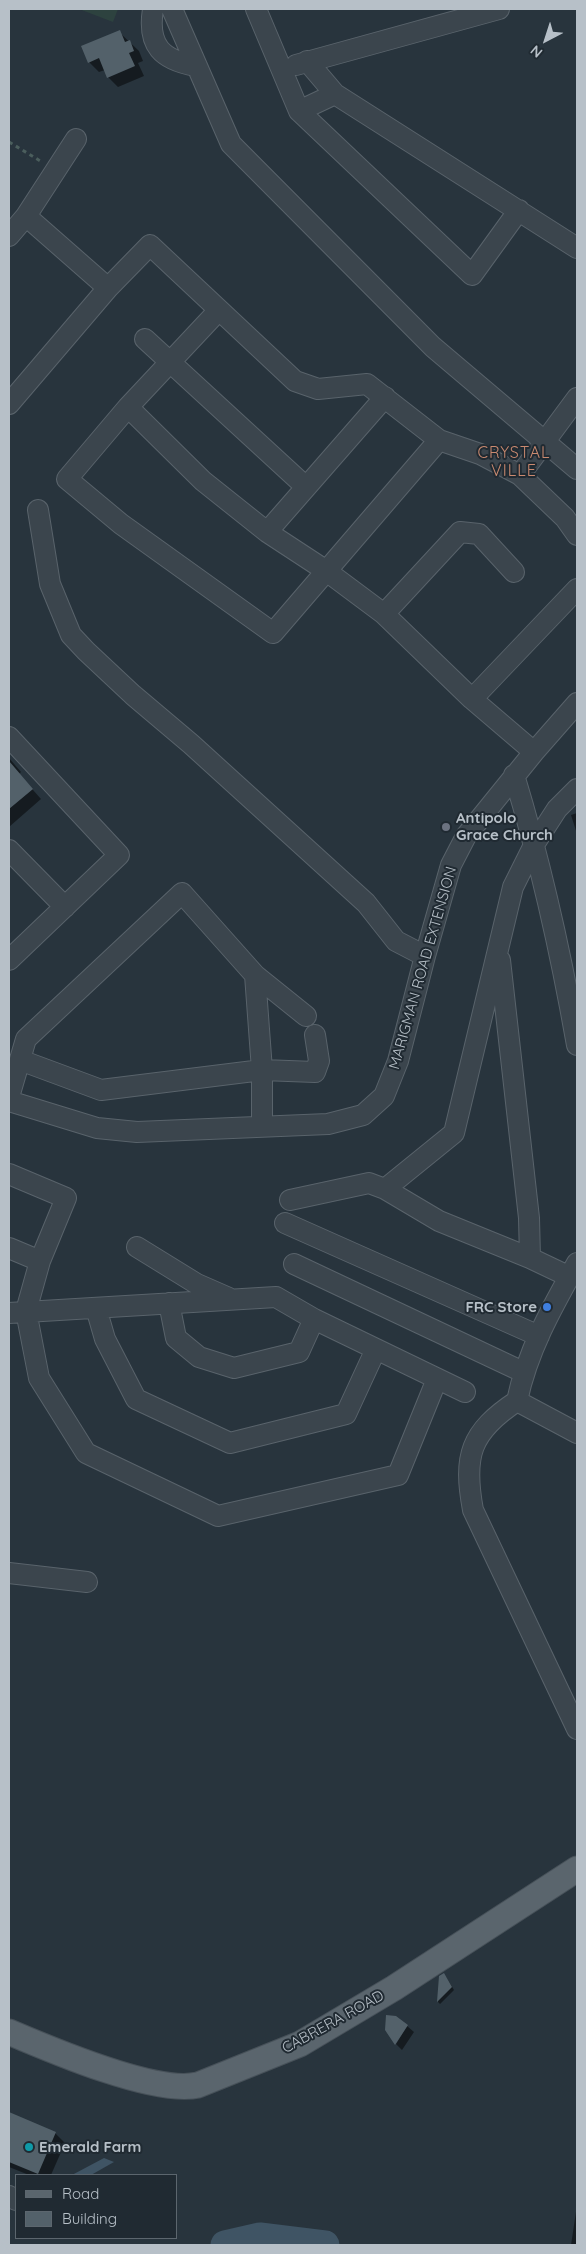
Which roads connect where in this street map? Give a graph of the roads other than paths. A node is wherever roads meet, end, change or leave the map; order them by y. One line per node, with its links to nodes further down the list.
1 (153, 9): 6 (street)
2 (172, 9): 6 (street)
3 (499, 9): 5 (street)
4 (262, 10): 7 (street)
5 (307, 62): 7 (street); 8 (street)
6 (196, 66): 24 (street)
7 (282, 68): 9 (street)
8 (334, 94): 9 (street); 11 (street)
9 (299, 111): 11 (street)
10 (76, 139): 12 (street)
11 (519, 210): 14 (street)
12 (26, 216): 13 (street); 15 (street)
13 (9, 236)
14 (577, 248)
15 (108, 288): 16 (street); 21 (street)
16 (219, 310): 18 (street); 19 (street)
17 (145, 339): 18 (street)
18 (170, 362): 22 (street); 27 (street)
19 (385, 397): 23 (street); 27 (street)
20 (577, 398): 24 (street)
21 (9, 404)
22 (128, 406): 29 (street); 31 (street)
23 (438, 440): 26 (street); 31 (street)
24 (544, 440): 25 (street); 26 (street)
25 (577, 469)
26 (520, 474): 30 (street)
27 (306, 487): 29 (street)
28 (38, 510): 45 (street)
29 (267, 532): 31 (street)
30 (577, 535)
31 (325, 570): 34 (street)
32 (514, 572): 34 (street)
33 (577, 589): 35 (street)
34 (384, 614): 35 (street)
35 (472, 699): 38 (street)
36 (577, 703): 38 (street, MARIGMAN ROAD EXTENSION)
37 (9, 737): 43 (street)
38 (534, 752): 39 (street, MARIGMAN ROAD EXTENSION)
39 (514, 775): 41 (street); 45 (street, MARIGMAN ROAD EXTENSION)
40 (577, 789): 41 (street)
41 (535, 843): 44 (street); 50 (street)
42 (9, 850): 43 (street)
43 (65, 907): 46 (street)
44 (498, 942): 57 (street); 62 (street)
45 (425, 956): 55 (street, MARIGMAN ROAD EXTENSION)
46 (9, 960)
47 (255, 975): 48 (street); 51 (street); 52 (street)
48 (306, 1016)
49 (315, 1035): 52 (street)
50 (577, 1044)
51 (20, 1060): 52 (street); 53 (street)
52 (262, 1070): 55 (street)
53 (9, 1097)
54 (9, 1101): 55 (street, MARIGMAN ROAD EXTENSION)
55 (262, 1126)
56 (9, 1174): 63 (street)
57 (385, 1189): 58 (street); 62 (street)
58 (290, 1200)
59 (285, 1223): 71 (street)
60 (137, 1247): 66 (street)
61 (9, 1248): 63 (street)
62 (530, 1258): 65 (street)
63 (40, 1261): 69 (street)
64 (294, 1264): 73 (street)
65 (573, 1270): 71 (street)
66 (233, 1300): 67 (street); 70 (street)
67 (169, 1304): 68 (street); 70 (street)
68 (96, 1308): 69 (street); 72 (street)
69 (18, 1312): 74 (street)
70 (314, 1319): 72 (street)
71 (539, 1336): 73 (street)
72 (376, 1349): 74 (street)
73 (523, 1372): 76 (street)
74 (437, 1379): 75 (street)
75 (465, 1392)
76 (516, 1401): 77 (street); 80 (street)
77 (577, 1433)
78 (9, 1573): 79 (street)
79 (87, 1582)
80 (577, 1729)
81 (577, 1869): 82 (main road, CABRERA ROAD)
82 (9, 2032)

